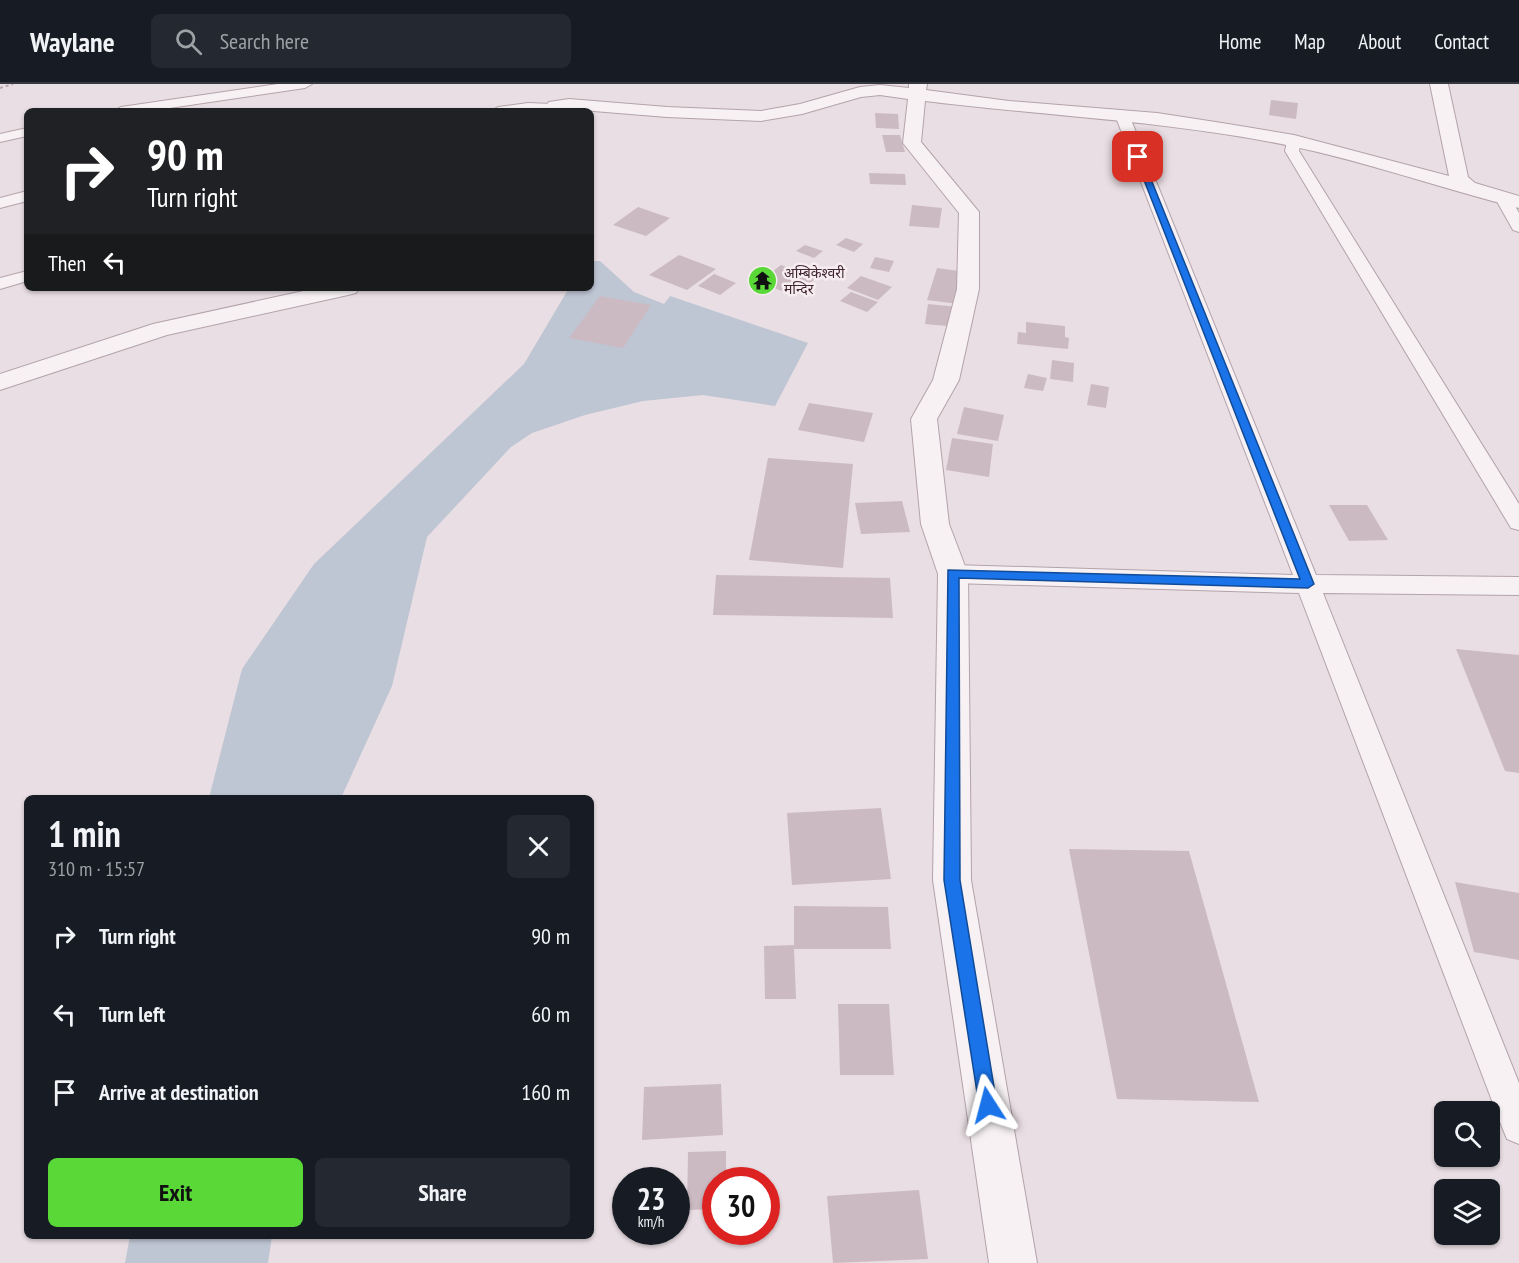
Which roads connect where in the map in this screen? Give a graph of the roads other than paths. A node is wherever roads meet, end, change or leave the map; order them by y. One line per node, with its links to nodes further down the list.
1 (305, 84): 4 (lane)
2 (1439, 84): 12 (street)
3 (919, 89): 7 (street); 8 (street); 22 (street)
4 (141, 108)
5 (516, 108): 6 (lane)
6 (540, 108)
7 (557, 108)
8 (1122, 115): 11 (street); 23 (lane)
9 (24, 133): 10 (lane)
10 (0, 138)
11 (1294, 141): 12 (street); 21 (lane)
12 (1467, 187): 14 (street)
13 (24, 197): 15 (lane)
14 (1511, 200): 16 (lane)
15 (0, 204)
16 (1519, 227)
17 (24, 277): 18 (lane)
18 (0, 284)
19 (334, 291): 20 (street)
20 (0, 382)
21 (1519, 522)
22 (952, 574): 23 (lane); 26 (street)
23 (1308, 584): 24 (lane); 25 (lane)
24 (1519, 586)
25 (1519, 1127)
26 (1013, 1263)

